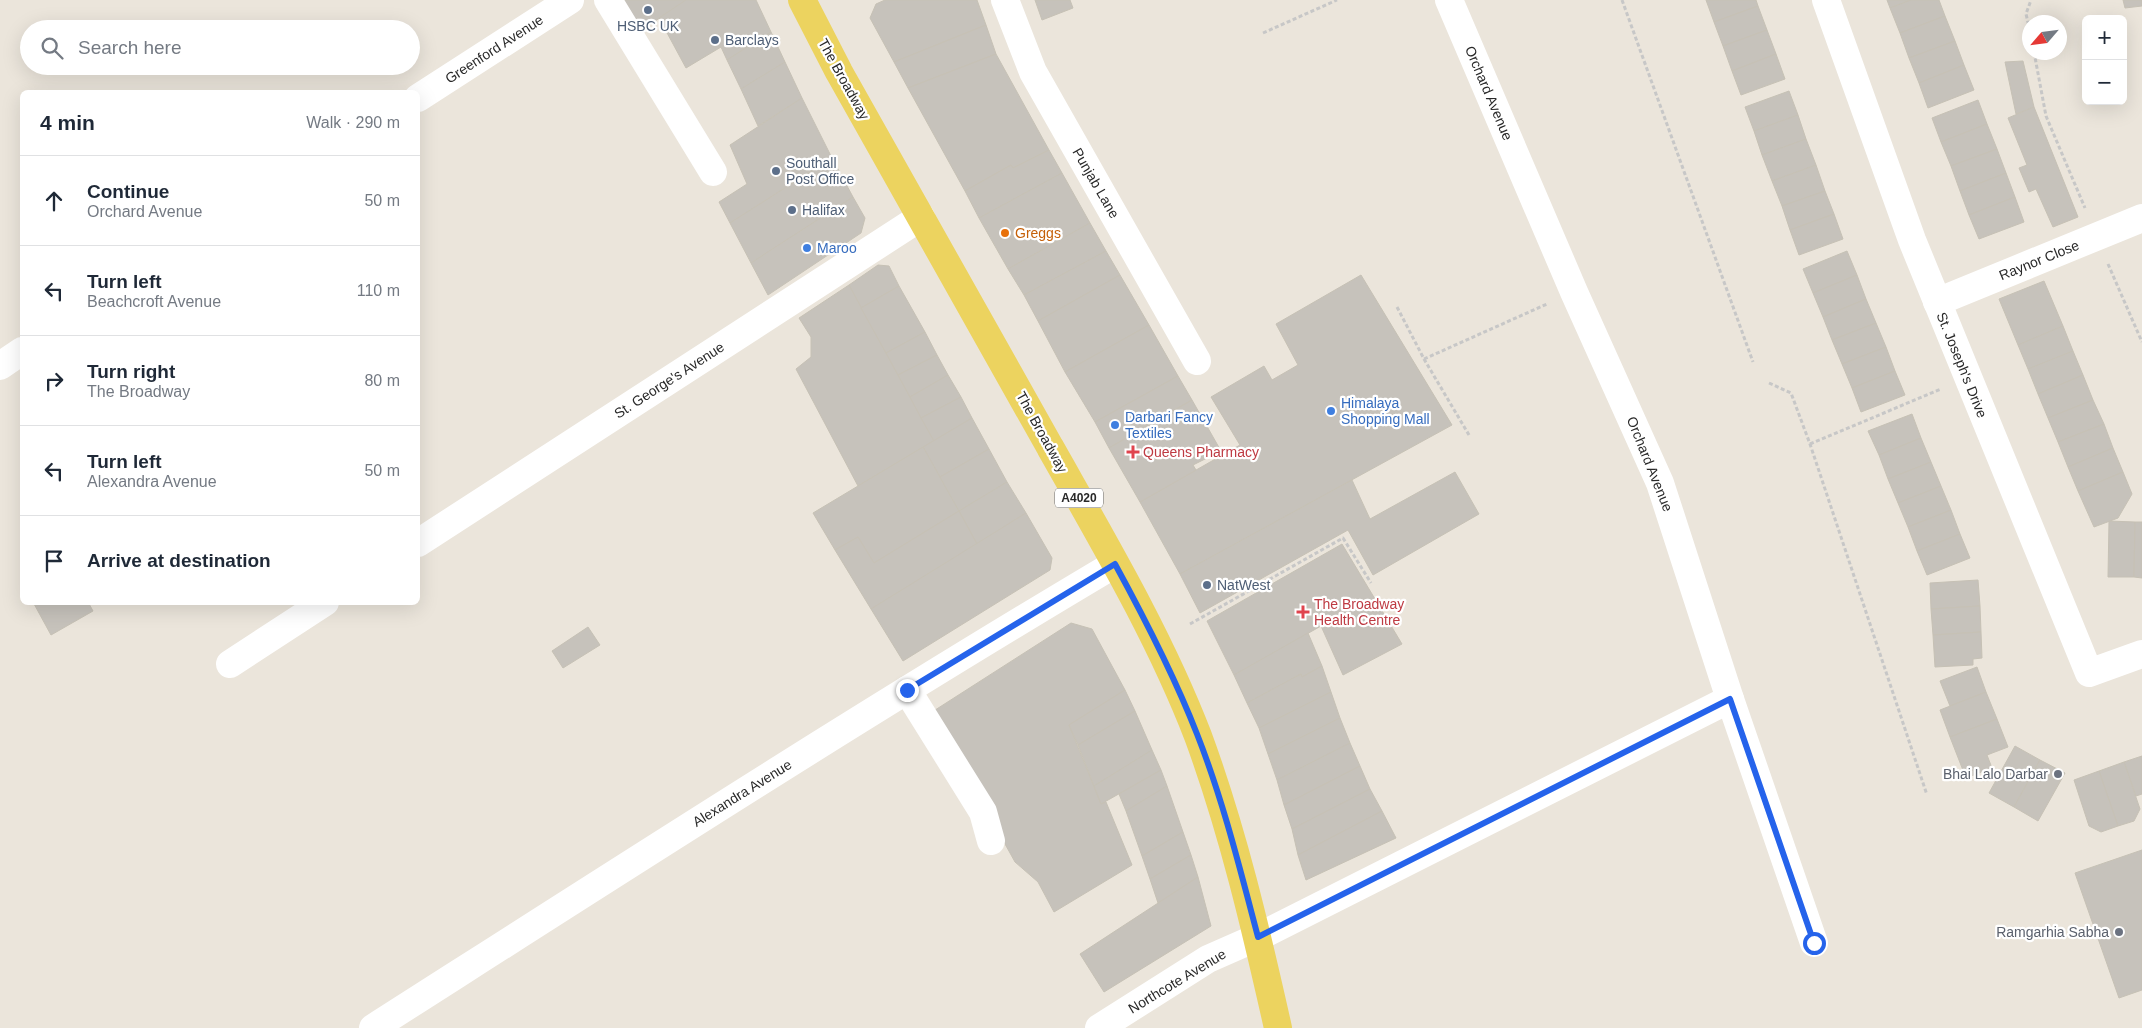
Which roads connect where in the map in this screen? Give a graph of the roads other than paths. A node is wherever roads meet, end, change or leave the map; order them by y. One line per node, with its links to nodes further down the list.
1 (570, 0): 7 (street, Greenford Avenue)
2 (608, 0): 8 (street)
3 (802, 0): 9 (main road, The Broadway / A4020)
4 (1005, 0): 13 (street, Punjab Lane)
5 (1448, 0): 21 (street, Orchard Avenue)
6 (1826, 0): 11 (street, St. Joseph's Drive)
7 (420, 97)
8 (713, 172)
9 (922, 218): 15 (street, St. George's Avenue); 16 (main road, The Broadway / A4020)
10 (2142, 218): 11 (street, Raynor Close)
11 (1937, 302): 18 (street, St. Joseph's Drive)
12 (20, 352): 14 (street)
13 (1197, 361)
14 (0, 366)
15 (420, 542)
16 (1115, 564): 20 (street, Alexandra Avenue); 23 (main road, The Broadway / A4020)
17 (320, 605): 19 (street)
18 (2142, 654)
19 (230, 664)
20 (907, 690): 22 (street); 25 (street, Alexandra Avenue)
21 (1730, 699): 23 (street, Northcote Avenue); 24 (street, Orchard Avenue)
22 (991, 841)
23 (1258, 937): 26 (street, Northcote Avenue); 27 (main road, The Broadway / A4020)
24 (1814, 943)
25 (372, 1028)
26 (1099, 1028)
27 (1278, 1028)

